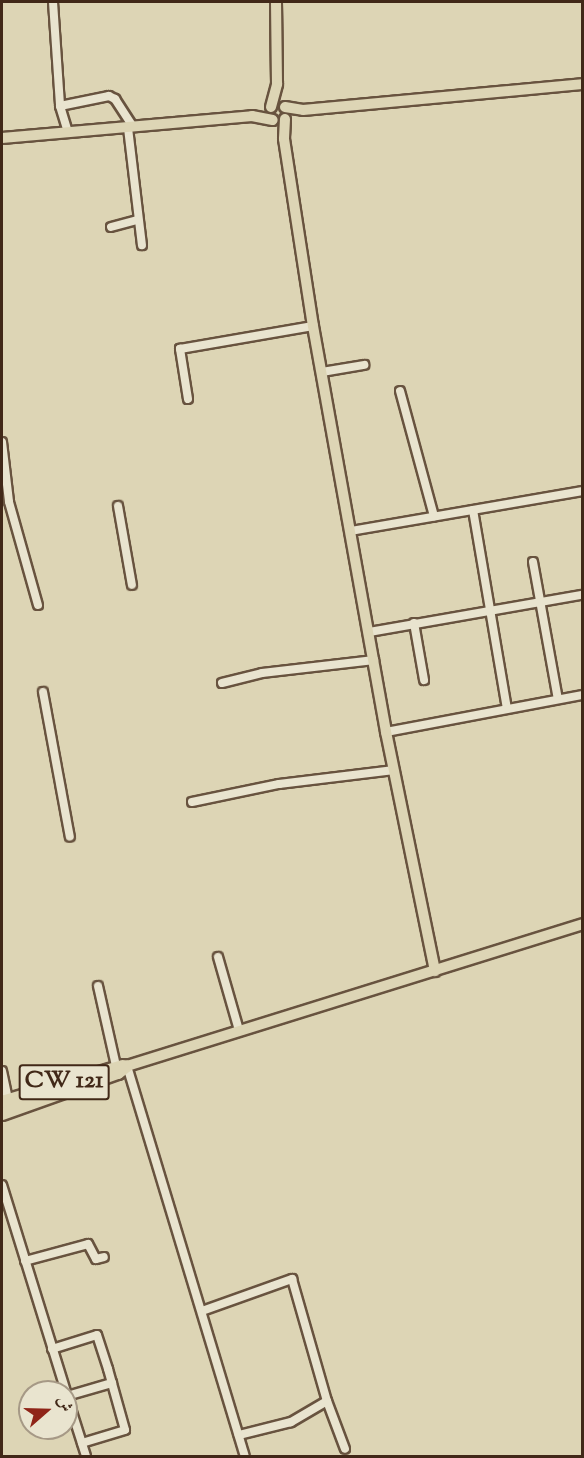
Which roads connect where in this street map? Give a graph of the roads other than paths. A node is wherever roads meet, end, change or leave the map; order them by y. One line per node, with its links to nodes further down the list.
1 (53, 2): 5 (street)
2 (276, 2): 3 (main road)
3 (278, 79): 6 (main road); 7 (main road)
4 (582, 84): 7 (main road)
5 (60, 106): 9 (street); 10 (street)
6 (271, 107): 7 (main road); 8 (main road)
7 (281, 115): 8 (main road); 15 (main road)
8 (252, 116): 9 (main road)
9 (130, 128): 10 (main road); 12 (street)
10 (68, 132): 11 (main road)
11 (2, 138)
12 (138, 220): 13 (street); 14 (street)
13 (111, 227)
14 (142, 245)
15 (313, 326): 17 (main road); 19 (street)
16 (364, 365): 17 (street)
17 (322, 372): 25 (main road)
18 (400, 391): 24 (street)
19 (188, 399)
20 (2, 442): 30 (street)
21 (582, 490): 23 (street)
22 (118, 506): 27 (street)
23 (473, 510): 24 (street); 31 (street)
24 (434, 516): 25 (street)
25 (351, 531): 33 (main road)
26 (533, 562): 29 (street)
27 (132, 585)
28 (582, 595): 29 (street)
29 (541, 602): 31 (street); 39 (street)
30 (38, 604)
31 (490, 610): 32 (street); 40 (street)
32 (414, 622): 33 (street); 35 (street)
33 (369, 632): 34 (main road)
34 (374, 660): 36 (street); 41 (main road)
35 (423, 680)
36 (222, 683)
37 (43, 692): 44 (street)
38 (582, 695): 39 (street)
39 (558, 699): 40 (street)
40 (507, 708): 41 (street)
41 (386, 732): 42 (main road)
42 (394, 770): 43 (street); 47 (main road)
43 (192, 802)
44 (70, 837)
45 (582, 924): 47 (main road, CW 121)
46 (218, 957): 49 (street)
47 (435, 971): 49 (main road, CW 121)
48 (98, 986): 50 (street)
49 (239, 1030): 50 (main road, CW 121)
50 (121, 1066): 52 (highway, CW 121); 53 (highway); 57 (street)
51 (2, 1071): 52 (street)
52 (5, 1101)
53 (2, 1114)
54 (2, 1185): 56 (street)
55 (104, 1257): 56 (street)
56 (25, 1261): 58 (street)
57 (202, 1311): 62 (street); 64 (street)
58 (52, 1349): 59 (street); 60 (street)
59 (62, 1380)
60 (112, 1383): 61 (street); 65 (street)
61 (78, 1390)
62 (327, 1401): 64 (street); 66 (street)
63 (78, 1430): 65 (street)
64 (239, 1435): 68 (street)
65 (82, 1443): 67 (street)
66 (345, 1449)
67 (86, 1456)
68 (245, 1456)

